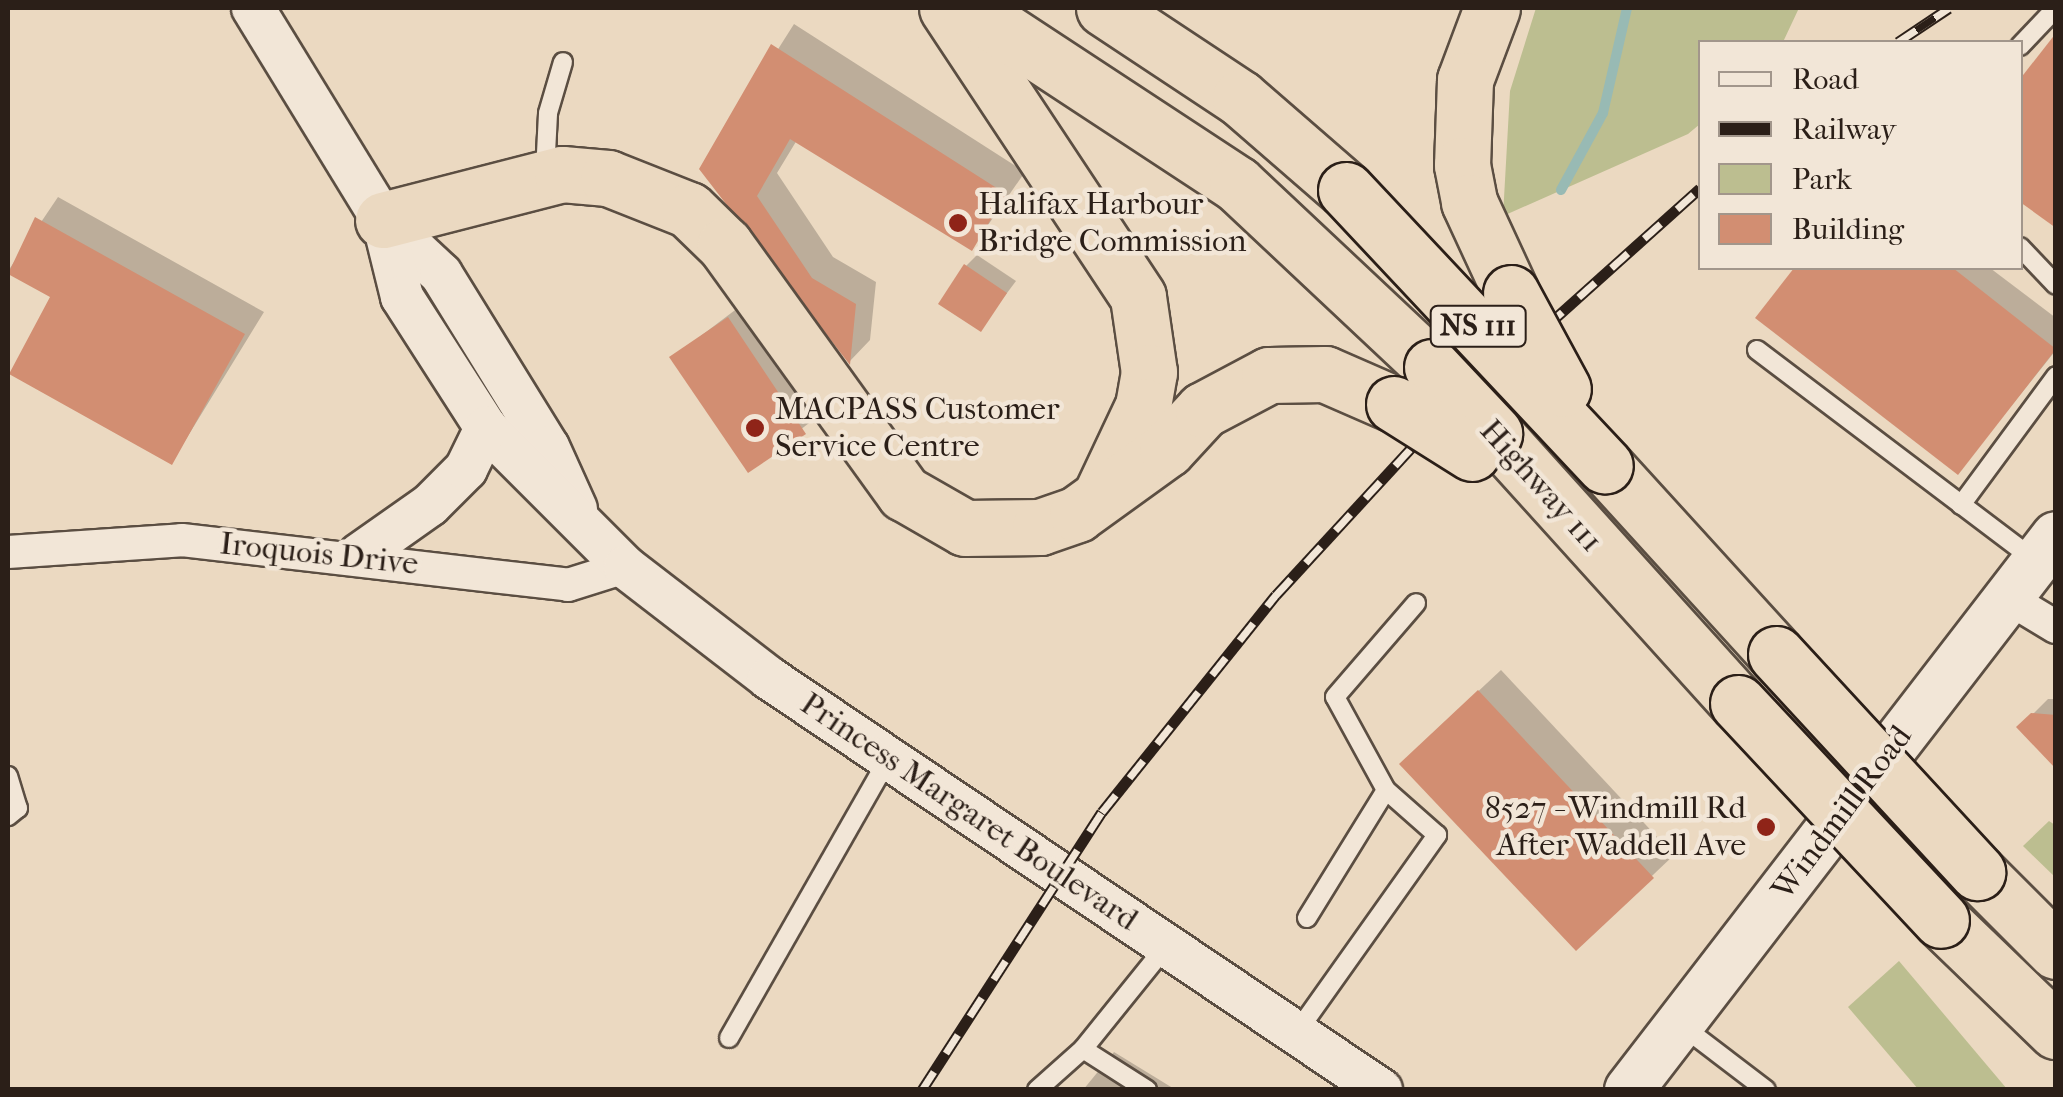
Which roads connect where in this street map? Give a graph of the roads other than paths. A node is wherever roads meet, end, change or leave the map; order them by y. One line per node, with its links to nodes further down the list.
1 (253, 8): 10 (street, Princess Margaret Boulevard)
2 (947, 8): 18 (highway)
3 (969, 8): 16 (highway, Highway 111 / NS 111, bridge)
4 (1104, 8): 17 (highway, Highway 111 / NS 111, bridge)
5 (1492, 8): 17 (highway, bridge)
6 (2056, 8): 7 (lane)
7 (2023, 43)
8 (563, 62): 9 (lane)
9 (544, 178): 10 (highway); 18 (highway)
10 (383, 220): 15 (street, Princess Margaret Boulevard); 20 (street, Princess Margaret Boulevard)
11 (2023, 250): 12 (lane)
12 (2054, 281)
13 (1757, 350): 19 (lane)
14 (2056, 376): 19 (lane)
15 (486, 428): 20 (street, Princess Margaret Boulevard); 23 (street)
16 (1483, 443): 18 (highway, bridge); 35 (highway, Highway 111 / NS 111, bridge)
17 (1605, 466): 34 (highway, Highway 111 / NS 111, bridge)
18 (1098, 501)
19 (1961, 505): 21 (lane)
20 (576, 510): 24 (street, Princess Margaret Boulevard)
21 (2046, 549): 25 (main road, Windmill Road)
22 (8, 552): 23 (street, Iroquois Drive)
23 (359, 554): 24 (street, Iroquois Drive)
24 (625, 567): 28 (street, Princess Margaret Boulevard)
25 (2008, 598): 27 (street); 36 (main road, Windmill Road)
26 (1416, 604): 30 (lane)
27 (2056, 627)
28 (888, 758): 33 (street, Princess Margaret Boulevard); 39 (lane)
29 (8, 776): 31 (lane)
30 (1386, 790): 32 (lane); 38 (lane)
31 (8, 816)
32 (1307, 918)
33 (1166, 945): 38 (street, Princess Margaret Boulevard); 40 (lane)
34 (2054, 949)
35 (2003, 984): 37 (highway, Highway 111 / NS 111); 41 (highway)
36 (1681, 1024): 45 (main road, Windmill Road); 46 (lane)
37 (2056, 1030)
38 (1297, 1032): 44 (street, Princess Margaret Boulevard)
39 (730, 1038)
40 (1083, 1049): 42 (lane); 43 (lane)
41 (2056, 1054)
42 (1037, 1090)
43 (1147, 1090)
44 (1381, 1090)
45 (1629, 1090)
46 (1766, 1090)

